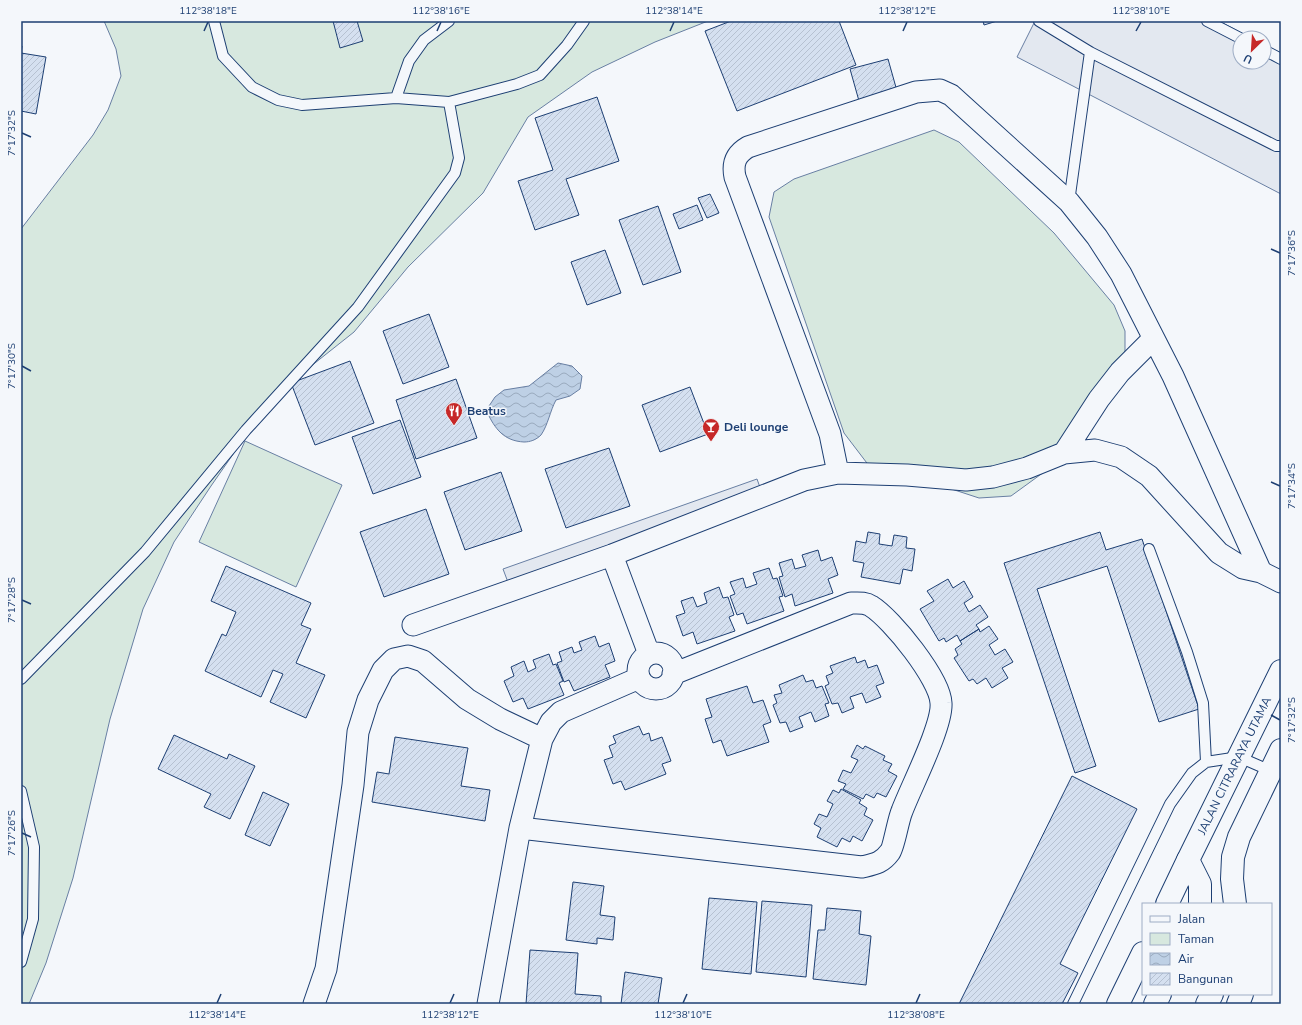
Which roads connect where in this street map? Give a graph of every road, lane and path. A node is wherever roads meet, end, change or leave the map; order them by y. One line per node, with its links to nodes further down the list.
1 (214, 21): 11 (lane)
2 (449, 21): 11 (lane)
3 (584, 21): 12 (lane)
4 (1039, 21): 6 (lane)
5 (1207, 21): 7 (lane)
6 (1053, 24): 8 (lane)
7 (1232, 34)
8 (1090, 52): 13 (lane); 14 (lane)
9 (1272, 54): 10 (lane)
10 (1281, 59)
11 (396, 98): 12 (lane)
12 (449, 102): 27 (lane)
13 (1281, 146)
14 (1069, 202): 15 (street); 17 (street)
15 (1153, 338): 16 (street); 20 (street)
16 (1064, 453): 17 (street); 20 (street)
17 (838, 473): 19 (street)
18 (1149, 549): 31 (lane)
19 (612, 555): 22 (street); 23 (street)
20 (1262, 572): 21 (street)
21 (1281, 582)
22 (413, 625)
23 (649, 654): 25 (street); 26 (street)
24 (1281, 671): 30 (street, JALAN CITRARAYA UTAMA)
25 (673, 674): 26 (street); 34 (street)
26 (639, 678): 28 (street)
27 (21, 680)
28 (542, 739): 34 (street); 43 (street)
29 (1281, 750): 32 (street)
30 (1239, 757): 31 (lane); 32 (lane); 35 (street, JALAN CITRARAYA UTAMA)
31 (1206, 762): 45 (lane)
32 (1271, 771): 38 (street)
33 (21, 791): 40 (lane)
34 (520, 828): 44 (street)
35 (1188, 860): 36 (street, JALAN CITRARAYA UTAMA); 37 (street)
36 (1167, 903)
37 (1200, 903)
38 (1235, 903)
39 (1142, 955): 46 (street)
40 (21, 962)
41 (1160, 995): 47 (street)
42 (1212, 995): 48 (street)
43 (314, 1004)
44 (488, 1004)
45 (1073, 1004)
46 (1118, 1004)
47 (1155, 1004)
48 (1207, 1004)

